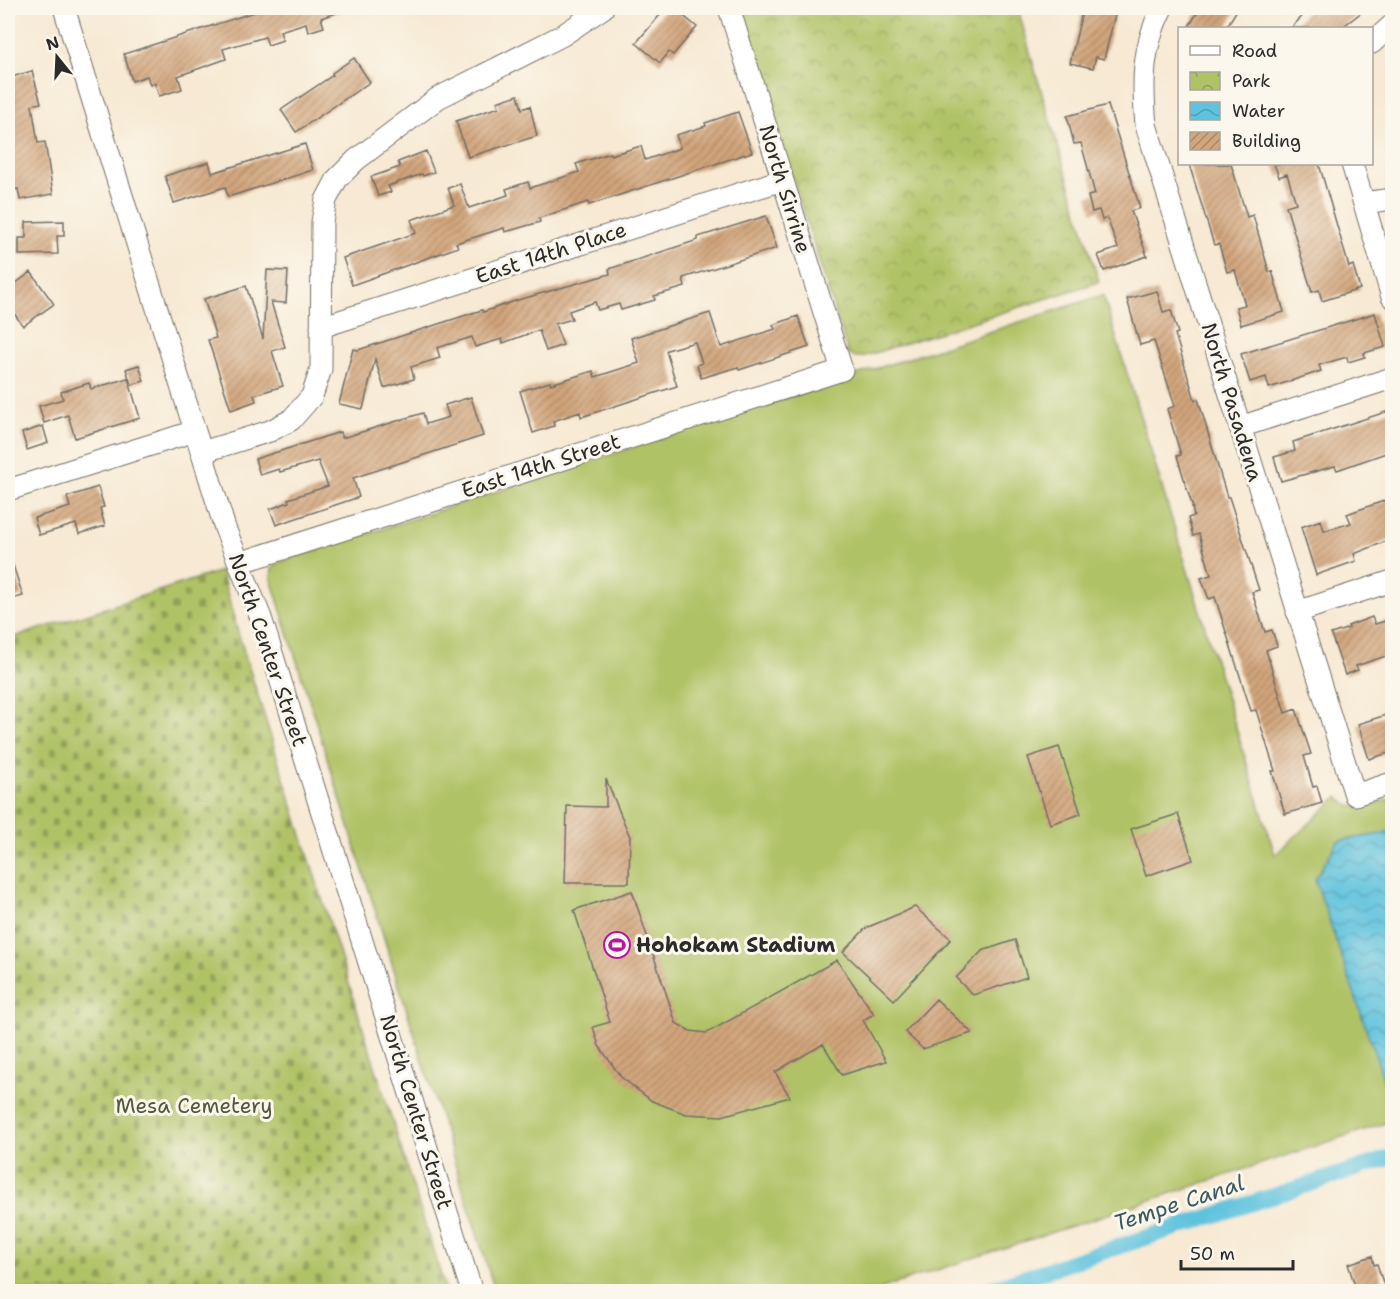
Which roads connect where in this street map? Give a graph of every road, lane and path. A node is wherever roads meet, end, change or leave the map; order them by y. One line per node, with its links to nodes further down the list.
1 (64, 8): 16 (street, North Center Street)
2 (603, 8): 12 (street)
3 (729, 8): 8 (street, North Sirrine)
4 (1162, 8): 15 (street, North Pasadena)
5 (1392, 25): 6 (street)
6 (1373, 41)
7 (1352, 165): 10 (street)
8 (782, 180): 12 (street, East 14th Place); 13 (street, North Sirrine)
9 (1392, 199): 10 (street)
10 (1364, 203): 11 (street)
11 (1392, 297)
12 (321, 327): 17 (street)
13 (842, 370): 19 (street, East 14th Street)
14 (1392, 378): 15 (street)
15 (1240, 427): 21 (street, North Pasadena)
16 (195, 431): 17 (street, North Center Street); 18 (street)
17 (202, 452): 19 (street, North Center Street)
18 (8, 490)
19 (239, 563): 23 (street, North Center Street)
20 (1392, 581): 21 (street)
21 (1297, 612): 22 (street, North Pasadena)
22 (1392, 783)
23 (472, 1292)

